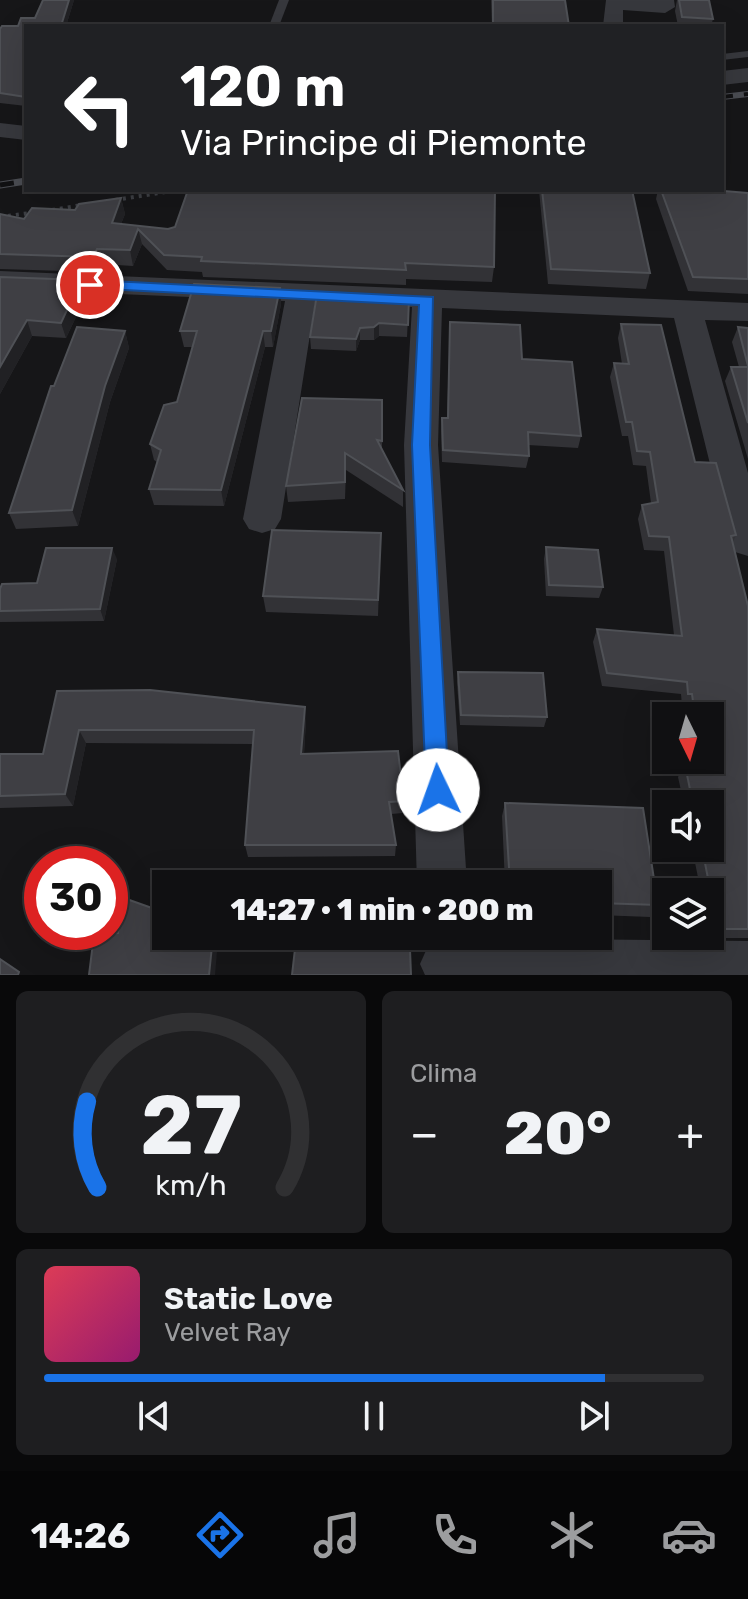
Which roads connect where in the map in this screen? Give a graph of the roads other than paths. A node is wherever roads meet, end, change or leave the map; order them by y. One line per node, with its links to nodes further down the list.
1 (284, 0): 3 (lane)
2 (664, 0): 4 (street)
3 (275, 24)
4 (613, 24)
5 (748, 54): 6 (lane)
6 (724, 57)
7 (748, 75): 8 (street)
8 (724, 78)
9 (0, 130): 10 (street)
10 (24, 133)
11 (0, 280): 12 (street)
12 (301, 295): 13 (street); 16 (street)
13 (427, 301): 14 (street); 18 (street)
14 (687, 309): 15 (street); 17 (street)
15 (748, 312)
16 (262, 519)
17 (748, 541)
18 (441, 870)
19 (445, 958): 20 (street)
20 (748, 967)

